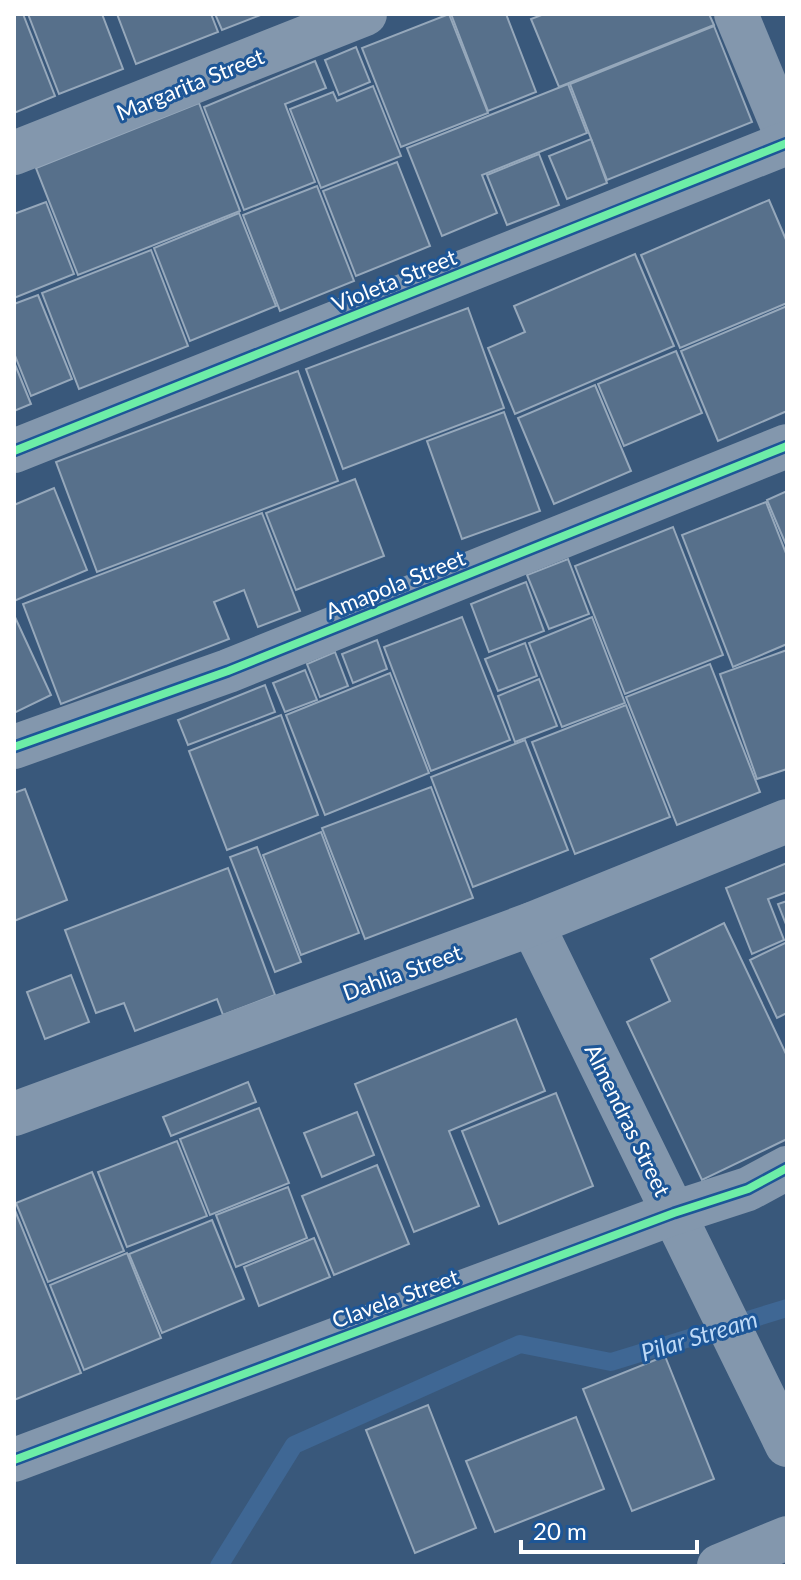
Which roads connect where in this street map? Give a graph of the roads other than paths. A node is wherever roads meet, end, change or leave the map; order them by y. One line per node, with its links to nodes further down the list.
1 (365, 14): 4 (street, Margarita Street)
2 (736, 14): 3 (street)
3 (787, 140): 6 (street, Violeta Street)
4 (14, 153)
5 (787, 446): 7 (street, Amapola Street)
6 (14, 451)
7 (14, 747)
8 (787, 821): 9 (street, Dahlia Street)
9 (532, 924): 10 (street, Dahlia Street); 12 (street, Almendras Street)
10 (14, 1114)
11 (787, 1168): 12 (street, Clavela Street)
12 (674, 1213): 13 (street, Almendras Street); 14 (street, Clavela Street)
13 (787, 1445)
14 (14, 1460)
15 (787, 1538): 16 (street)
16 (719, 1566)

